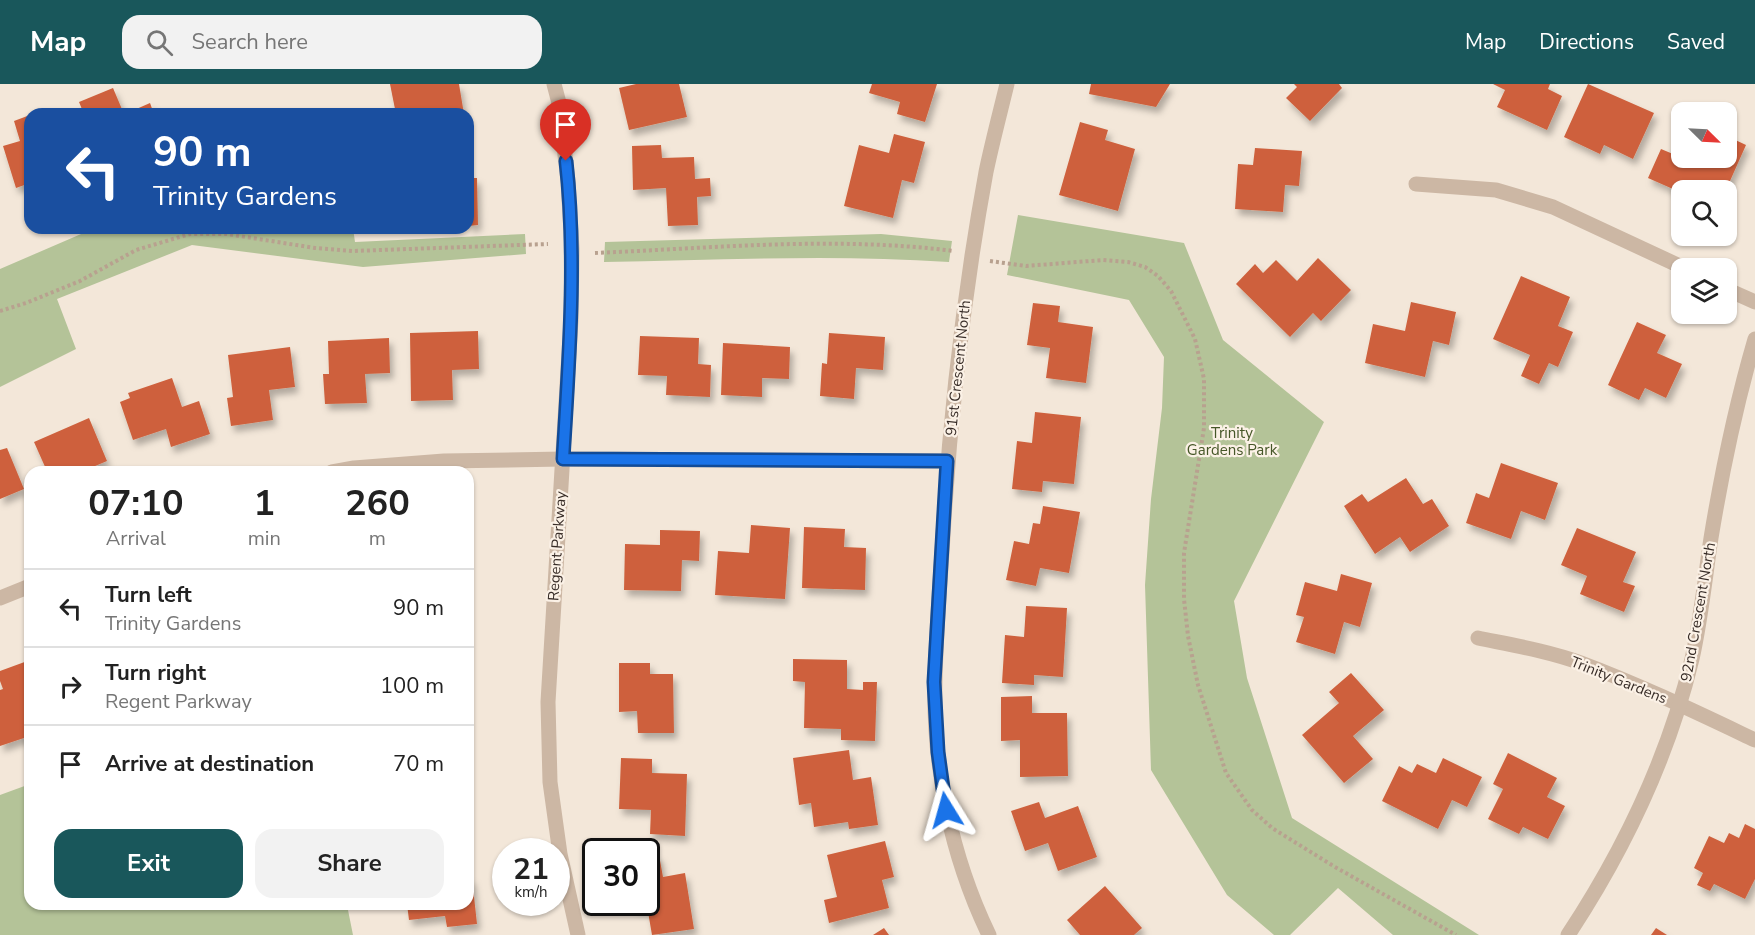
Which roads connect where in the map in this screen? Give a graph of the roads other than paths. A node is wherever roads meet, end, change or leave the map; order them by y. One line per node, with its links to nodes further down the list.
1 (554, 84): 8 (street, Regent Parkway)
2 (1007, 84): 9 (street, 91st Crescent North)
3 (1416, 184): 4 (street)
4 (1671, 262)
5 (1737, 294): 6 (street)
6 (1755, 302)
7 (1755, 339): 14 (street, 92nd Crescent North)
8 (563, 459): 9 (street); 10 (street); 16 (street, Regent Parkway)
9 (947, 461): 17 (street, 91st Crescent North)
10 (380, 466)
11 (24, 588): 12 (street)
12 (0, 598)
13 (1478, 638): 14 (street, Trinity Gardens)
14 (1679, 704): 15 (street, Trinity Gardens); 18 (street, 92nd Crescent North)
15 (1755, 740)
16 (578, 935)
17 (989, 935)
18 (1568, 935)

